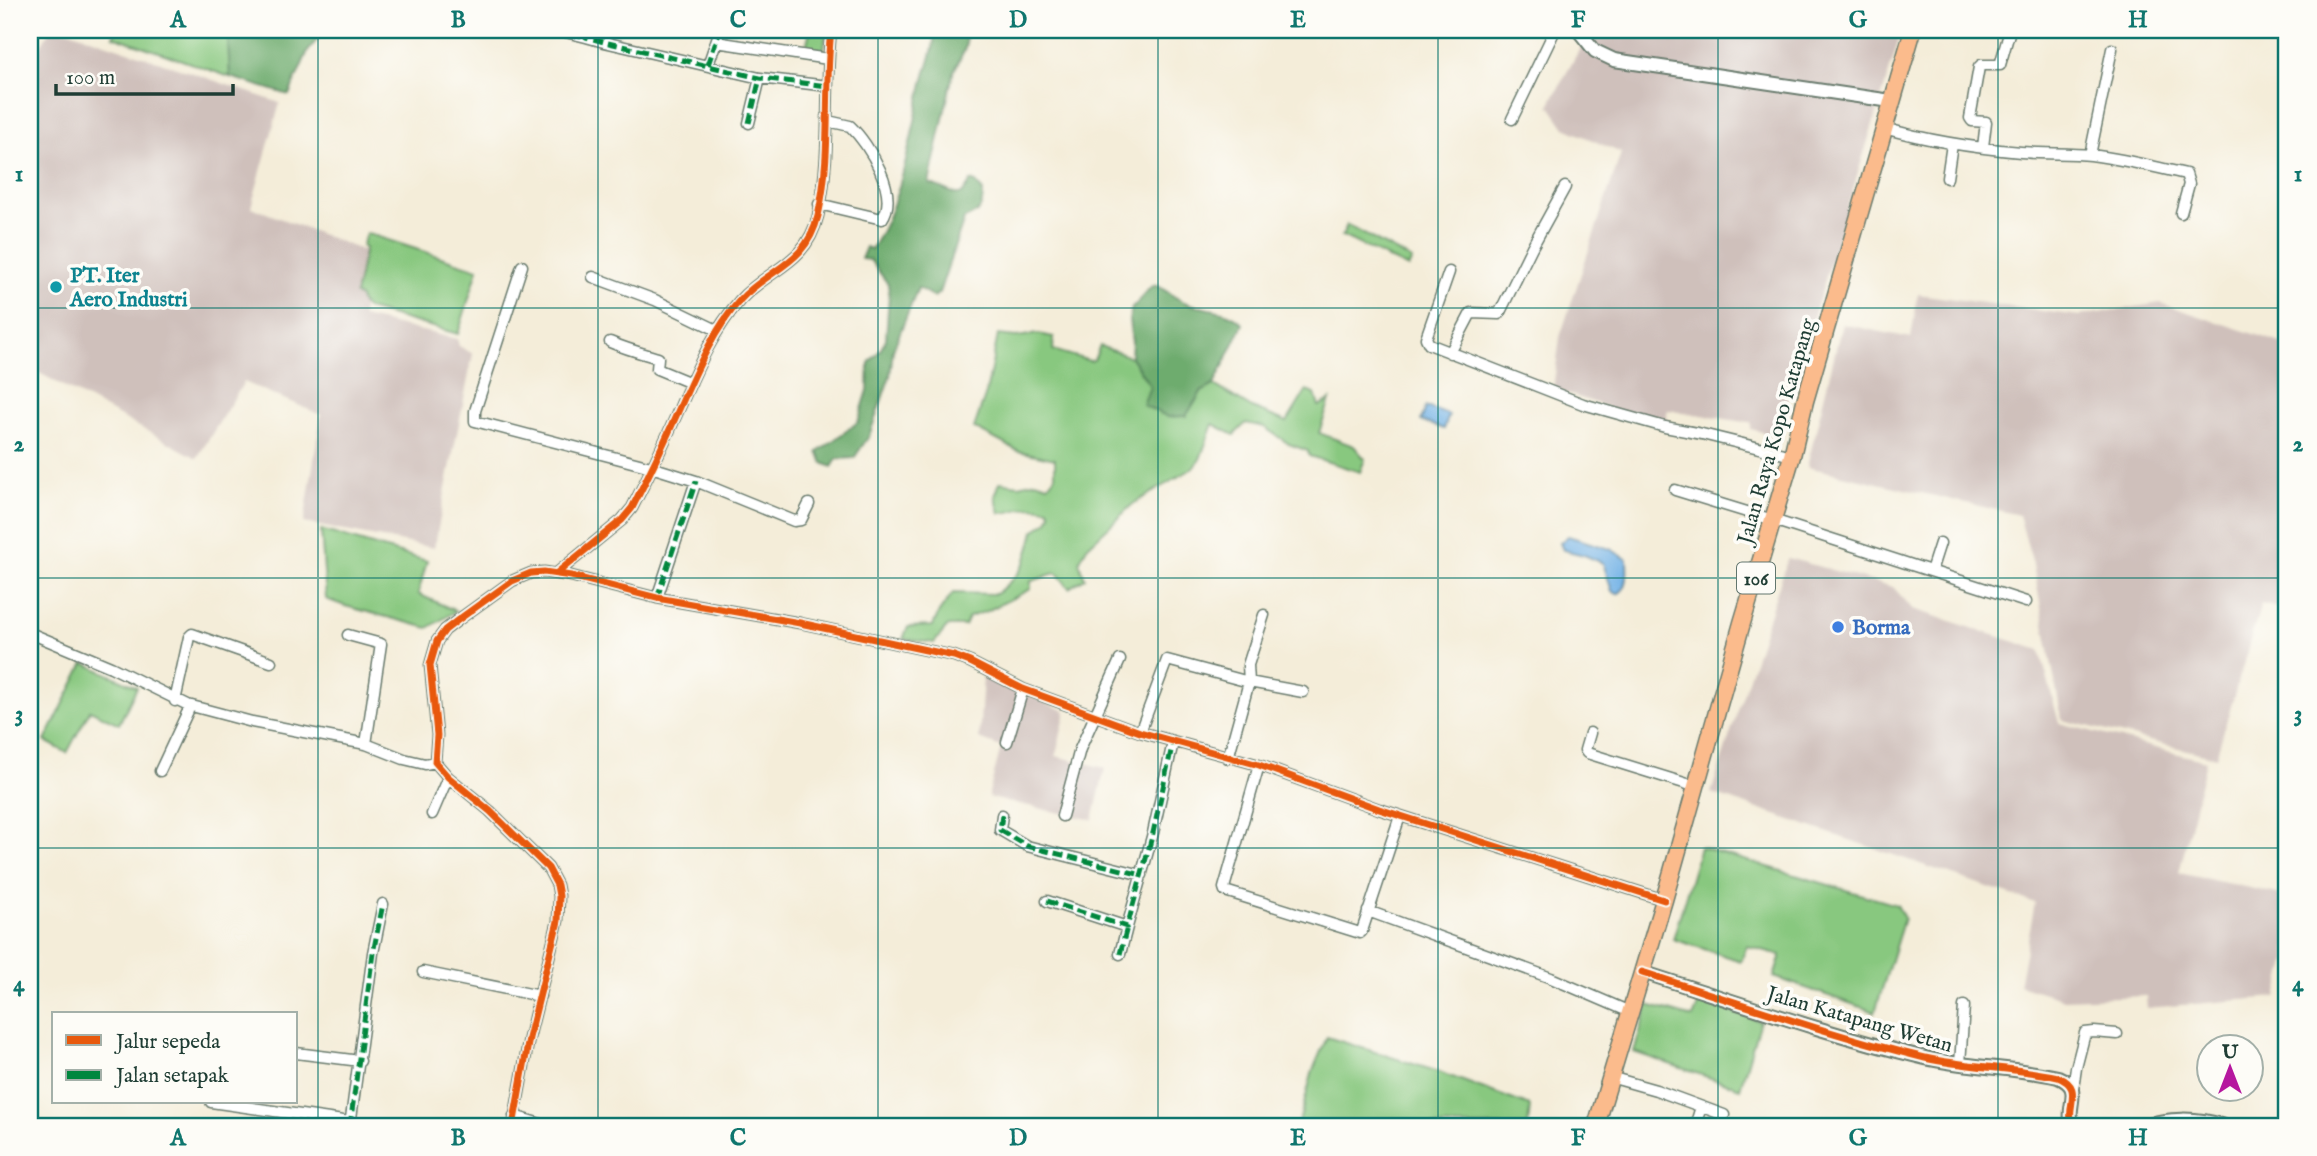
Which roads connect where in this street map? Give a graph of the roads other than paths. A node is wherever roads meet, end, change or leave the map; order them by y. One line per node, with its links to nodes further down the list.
1 (557, 30): 8 (street)
2 (720, 30): 9 (street)
3 (831, 30): 11 (street)
4 (1555, 30): 16 (street)
5 (1578, 30): 15 (street)
6 (1913, 30): 15 (main road, Jalan Raya Kopo Katapang / 106)
7 (2010, 30): 21 (street)
8 (587, 33): 12 (street)
9 (716, 41): 11 (street); 12 (street)
10 (2112, 49): 22 (street)
11 (828, 59): 14 (street)
12 (708, 65): 13 (street)
13 (760, 78): 14 (street); 18 (street)
14 (828, 86): 17 (street)
15 (1891, 102): 19 (main road, Jalan Raya Kopo Katapang / 106)
16 (1512, 119)
17 (828, 121): 25 (street); 25 (street)
18 (750, 123)
19 (1884, 128): 20 (street); 34 (main road, Jalan Raya Kopo Katapang / 106)
20 (1952, 144): 21 (street); 23 (street)
21 (1983, 148): 22 (street)
22 (2090, 155): 26 (street)
23 (1947, 178)
24 (1565, 187): 32 (street)
25 (819, 204): 30 (street)
26 (2181, 213)
27 (522, 266): 35 (street)
28 (1449, 272): 32 (street)
29 (593, 276): 30 (street)
30 (717, 330): 33 (street)
31 (610, 342): 33 (street)
32 (1450, 353): 34 (street)
33 (691, 383): 35 (street)
34 (1792, 456): 39 (main road, Jalan Raya Kopo Katapang / 106)
35 (651, 467): 36 (street); 42 (street)
36 (696, 481): 38 (street); 43 (street)
37 (1675, 490): 39 (street)
38 (808, 505)
39 (1773, 520): 41 (street); 66 (main road, Jalan Raya Kopo Katapang / 106)
40 (1940, 544): 41 (street)
41 (1931, 571): 44 (street)
42 (557, 573): 43 (street); 62 (street)
43 (657, 598): 51 (street)
44 (2026, 602)
45 (1264, 615): 50 (street)
46 (30, 633): 53 (street)
47 (348, 635): 60 (street)
48 (1120, 660): 55 (street)
49 (271, 662): 53 (street)
50 (1249, 682): 52 (street); 56 (street); 61 (street)
51 (1023, 689): 55 (street); 59 (street)
52 (1303, 692)
53 (175, 701): 54 (street)
54 (188, 705): 60 (street); 64 (street)
55 (1096, 715): 56 (street); 70 (street)
56 (1140, 732): 58 (street)
57 (1590, 733): 66 (street)
58 (1173, 742): 61 (street); 71 (street)
59 (1007, 743)
60 (366, 744): 62 (street)
61 (1228, 758): 63 (street)
62 (435, 762): 65 (street)
63 (1259, 765): 69 (street); 75 (street)
64 (160, 771)
65 (448, 777): 67 (street); 80 (street)
66 (1697, 787): 72 (main road, Jalan Raya Kopo Katapang / 106)
67 (432, 814)
68 (1002, 815): 71 (street)
69 (1400, 816): 72 (street); 75 (street)
70 (1062, 817)
71 (1142, 875): 76 (street)
72 (1664, 900): 79 (main road, Jalan Raya Kopo Katapang / 106)
73 (1046, 901): 76 (street)
74 (383, 904): 85 (street)
75 (1368, 911): 82 (street)
76 (1127, 927): 77 (street)
77 (1120, 954)
78 (422, 972): 80 (street)
79 (1642, 972): 82 (main road, Jalan Raya Kopo Katapang / 106); 86 (street, Jalan Katapang Wetan)
80 (540, 996): 92 (street)
81 (1964, 1006): 86 (street)
82 (1630, 1012): 87 (main road, Jalan Raya Kopo Katapang / 106)
83 (2117, 1034): 88 (street)
84 (298, 1053): 85 (street)
85 (360, 1061): 93 (street)
86 (1960, 1064): 88 (street, Jalan Katapang Wetan)
87 (1610, 1077): 90 (street); 97 (main road, Jalan Raya Kopo Katapang / 106)
88 (2073, 1089): 99 (street)
89 (223, 1104): 93 (street)
90 (1701, 1107): 91 (street); 98 (street)
91 (1724, 1115)
92 (514, 1121): 96 (street)
93 (350, 1125): 95 (street)
94 (2216, 1125): 100 (street)
95 (378, 1126)
96 (547, 1126)
97 (1596, 1126)
98 (1695, 1126)
99 (2072, 1126)
100 (2142, 1126)

